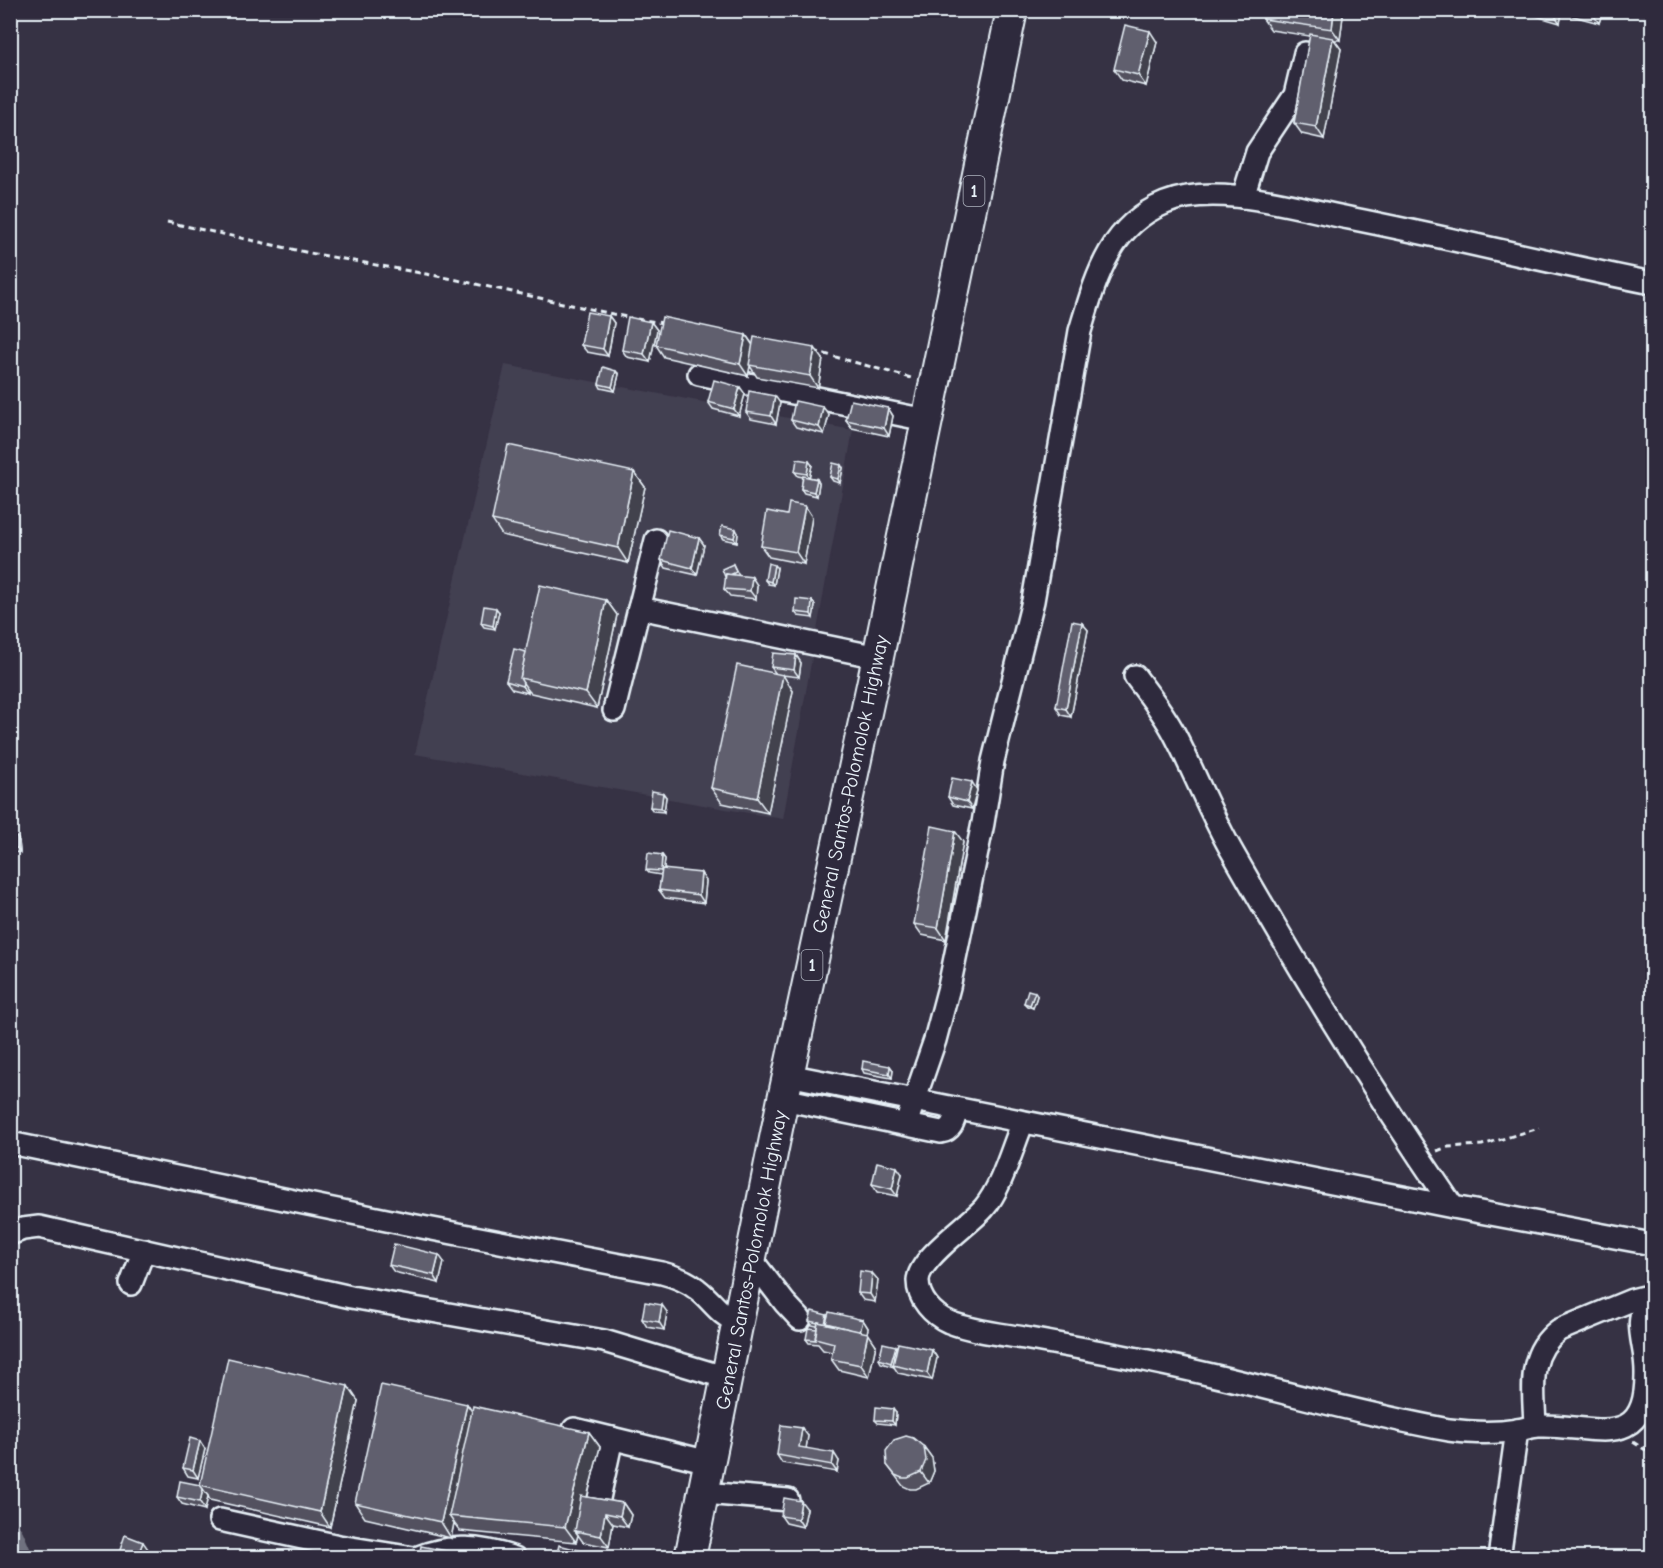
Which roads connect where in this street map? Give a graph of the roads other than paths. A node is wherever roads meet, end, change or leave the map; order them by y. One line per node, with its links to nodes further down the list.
1 (1012, 10): 6 (highway, General Santos-Polomolok Highway / 1)
2 (1305, 53): 3 (street)
3 (1243, 197): 4 (street); 15 (street)
4 (1653, 283)
5 (699, 374): 6 (street)
6 (926, 420): 9 (highway, General Santos-Polomolok Highway / 1)
7 (656, 540): 8 (street)
8 (639, 608): 9 (street); 11 (street)
9 (878, 657): 13 (highway, General Santos-Polomolok Highway / 1)
10 (1136, 676): 22 (street)
11 (614, 710)
12 (844, 1086): 13 (street); 14 (street); 17 (street)
13 (786, 1087): 17 (street); 26 (highway, General Santos-Polomolok Highway / 1)
14 (880, 1093): 15 (street); 18 (street)
15 (913, 1100): 16 (street); 20 (street)
16 (957, 1109): 19 (street); 20 (street)
17 (839, 1111): 18 (street)
18 (876, 1118): 20 (street)
19 (1023, 1122): 22 (street); 32 (street)
20 (906, 1124)
21 (10, 1143): 30 (street)
22 (1453, 1207): 24 (street)
23 (10, 1234): 25 (street)
24 (1653, 1244)
25 (144, 1250): 27 (street); 31 (street)
26 (751, 1259): 29 (street); 30 (highway, General Santos-Polomolok Highway / 1)
27 (131, 1284)
28 (1651, 1295): 32 (street); 32 (street)
29 (800, 1319)
30 (738, 1323): 31 (highway, General Santos-Polomolok Highway / 1)
31 (727, 1378): 35 (highway, General Santos-Polomolok Highway / 1)
32 (1526, 1428): 43 (street)
33 (574, 1429): 34 (street)
34 (612, 1438): 35 (street); 38 (street)
35 (709, 1462): 36 (highway, General Santos-Polomolok Highway / 1)
36 (705, 1493): 37 (street); 42 (highway, General Santos-Polomolok Highway / 1)
37 (789, 1500)
38 (598, 1503)
39 (220, 1520): 40 (street)
40 (415, 1557): 41 (street)
41 (515, 1557)
42 (690, 1557)
43 (1499, 1557)

